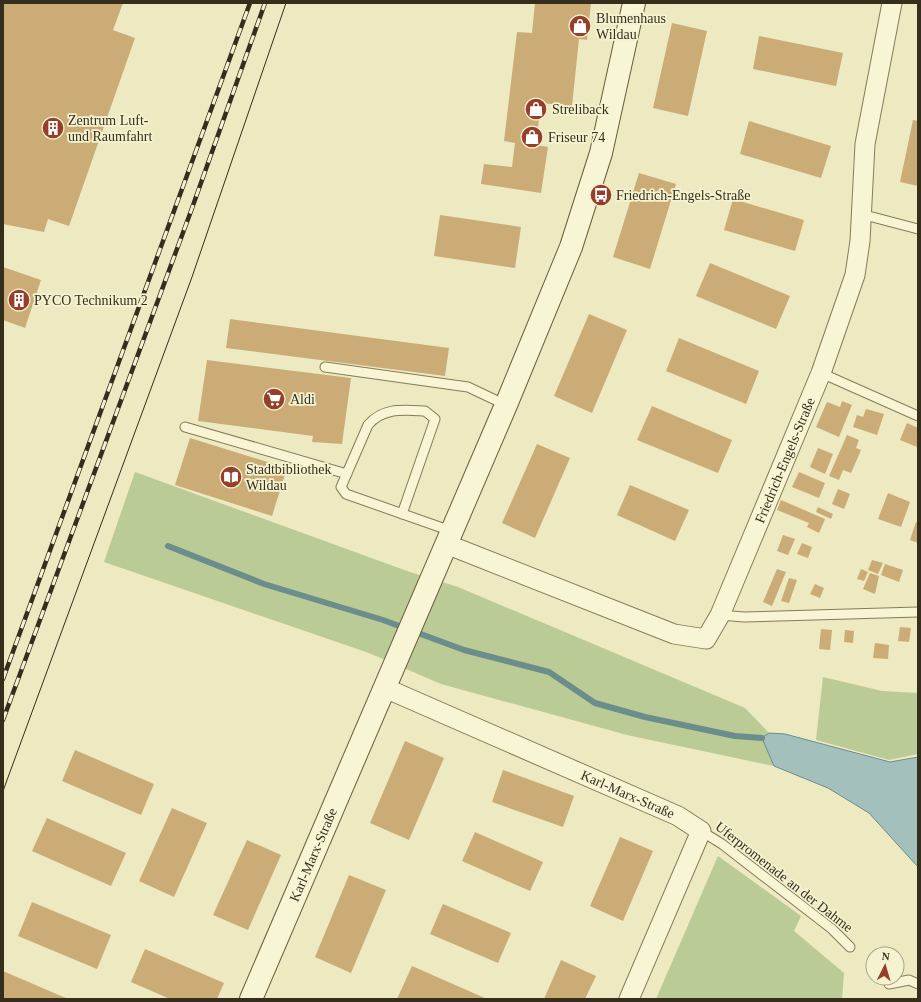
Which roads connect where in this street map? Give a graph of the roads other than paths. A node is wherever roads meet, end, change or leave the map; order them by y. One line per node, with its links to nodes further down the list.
1 (634, 3): 7 (main road)
2 (892, 3): 3 (street, Friedrich-Engels-Straße)
3 (861, 214): 4 (lane); 6 (street, Friedrich-Engels-Straße)
4 (918, 229)
5 (325, 367): 7 (lane)
6 (821, 373): 8 (lane); 14 (street, Friedrich-Engels-Straße)
7 (506, 405): 12 (main road)
8 (918, 416)
9 (185, 427): 10 (lane)
10 (347, 474): 11 (lane); 11 (lane)
11 (402, 514): 12 (lane)
12 (448, 538): 14 (street, Friedrich-Engels-Straße); 15 (main road)
13 (918, 612): 14 (lane)
14 (720, 615)
15 (389, 679): 16 (street, Karl-Marx-Straße); 20 (main road, Karl-Marx-Straße)
16 (701, 831): 17 (lane, Uferpromenade an der Dahme); 21 (street)
17 (850, 946)
18 (905, 981): 19 (lane)
19 (918, 984)
20 (251, 999)
21 (629, 999)

